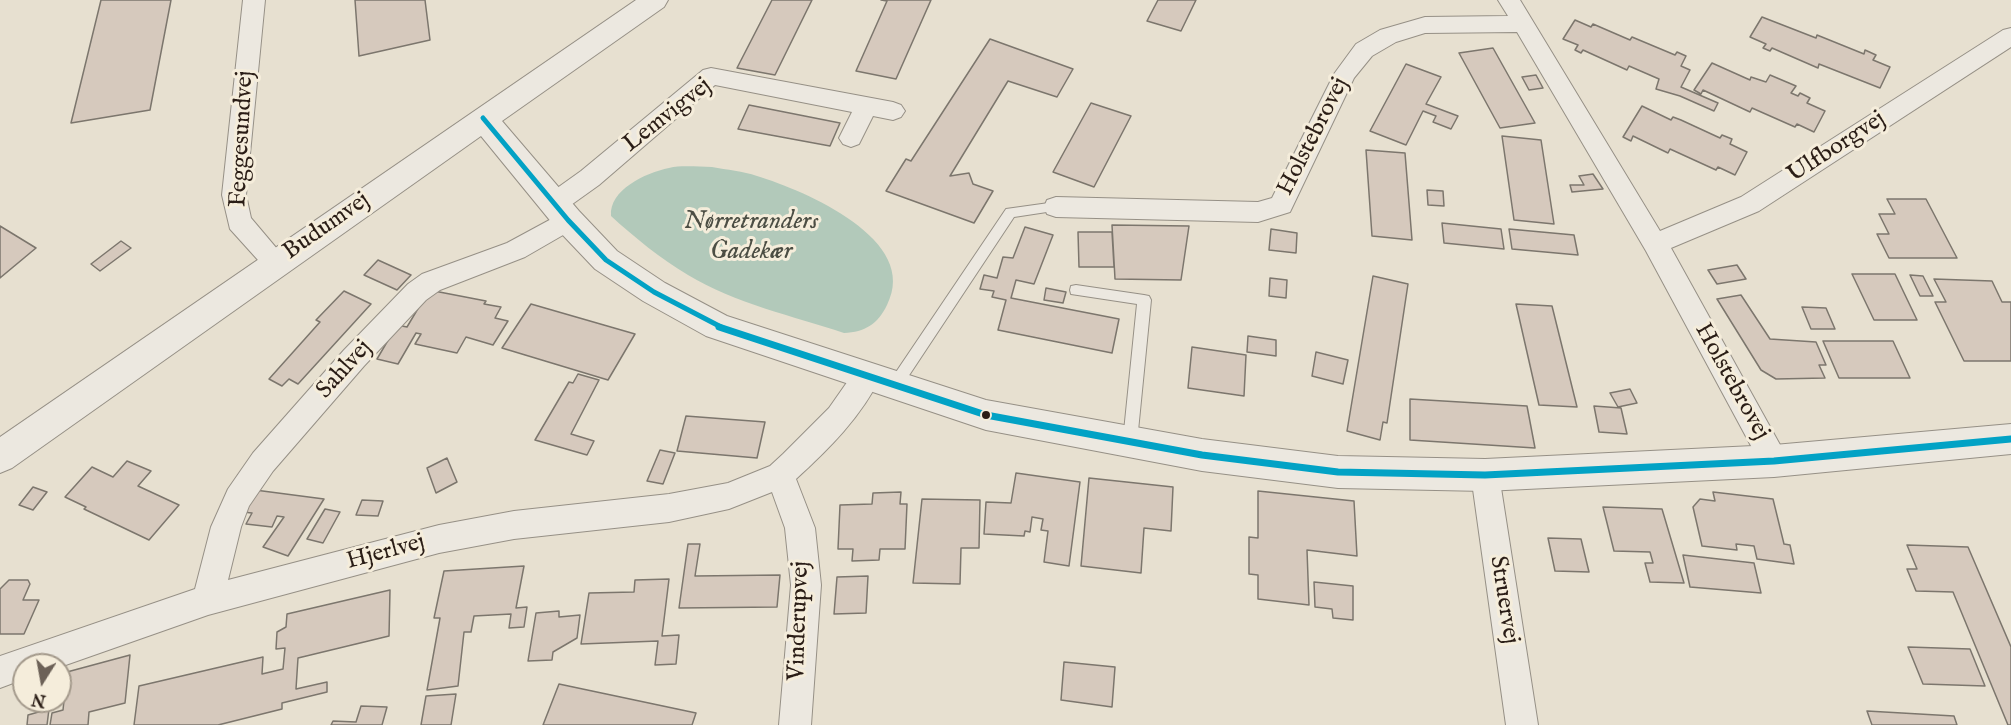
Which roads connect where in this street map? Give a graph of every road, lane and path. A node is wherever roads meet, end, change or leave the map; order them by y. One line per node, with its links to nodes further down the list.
1 (254, 0): 13 (street, Feggesundvej)
2 (655, 0): 8 (street, Budumvej)
3 (1509, 0): 4 (street, Holstebrovej)
4 (1524, 24): 10 (street, Holstebrovej); 12 (street, Holstebrovej)
5 (2011, 36): 12 (street, Ulfborgvej)
6 (866, 106): 7 (street, Lemvigvej); 9 (street); 11 (street, Lemvigvej)
7 (893, 111)
8 (483, 118): 11 (street); 13 (street, Budumvej)
9 (851, 138)
10 (1056, 207): 15 (lane)
11 (562, 211): 15 (street); 22 (street, Sahlvej)
12 (1655, 244): 19 (street, Holstebrovej)
13 (276, 263): 18 (street, Budumvej)
14 (1076, 290): 17 (lane)
15 (881, 380): 17 (street); 20 (street)
16 (2011, 439): 19 (street)
17 (1130, 441): 21 (street)
18 (0, 457)
19 (1774, 461): 21 (street)
20 (780, 475): 22 (street, Hjerlvej); 24 (street, Vinderupvej)
21 (1485, 475): 25 (street, Struervej)
22 (208, 600): 23 (street, Hjerlvej)
23 (0, 672)
24 (795, 725)
25 (1522, 725)

